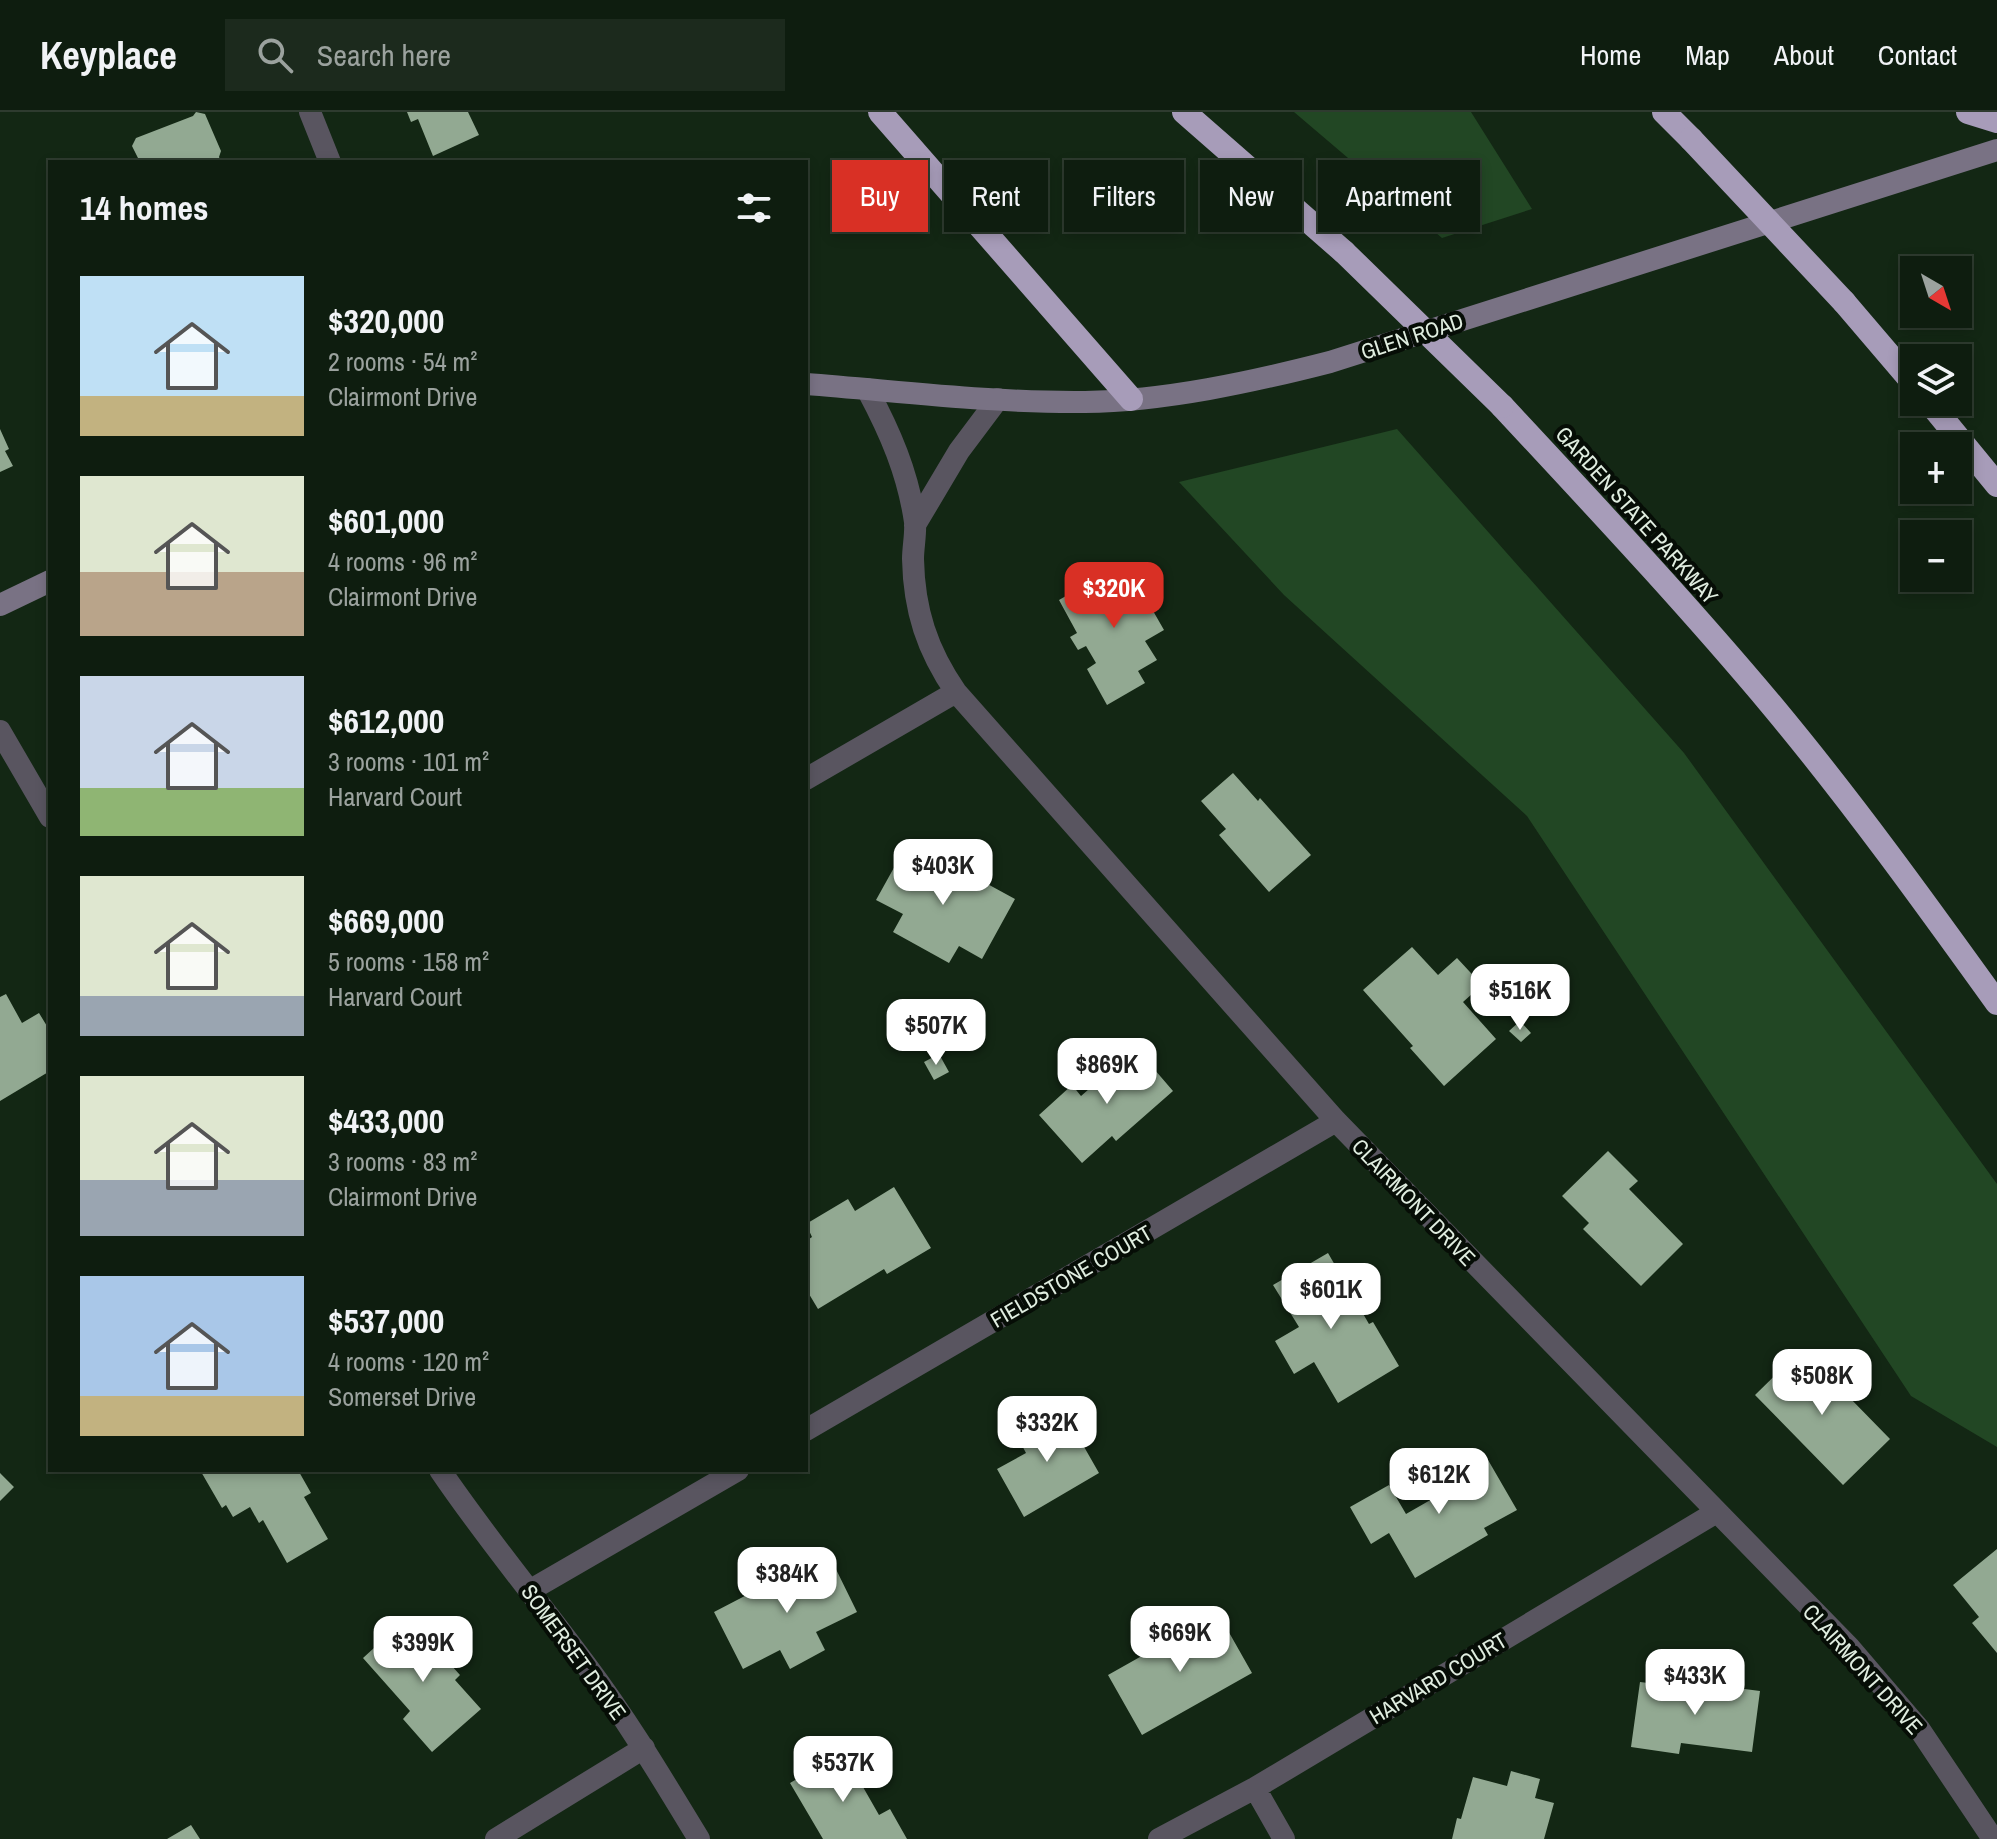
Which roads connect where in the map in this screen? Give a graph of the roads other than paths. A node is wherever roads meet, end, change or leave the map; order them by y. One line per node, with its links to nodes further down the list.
1 (310, 112): 8 (street)
2 (880, 112): 13 (highway)
3 (1184, 112): 23 (highway, GARDEN STATE PARKWAY, bridge)
4 (1664, 112): 9 (highway, bridge)
5 (1968, 112): 6 (highway)
6 (1997, 121)
7 (1997, 150): 13 (main road, GLEN ROAD)
8 (329, 160)
9 (1900, 368)
10 (808, 384): 11 (main road, GLEN ROAD)
11 (867, 389): 12 (main road, GLEN ROAD); 16 (street, CLAIRMONT DRIVE)
12 (998, 399): 13 (main road, GLEN ROAD); 16 (street, CLAIRMONT DRIVE)
13 (1131, 399)
14 (1940, 416): 15 (highway)
15 (1997, 485)
16 (915, 525): 19 (street, CLAIRMONT DRIVE)
17 (48, 582): 18 (main road)
18 (0, 605)
19 (956, 692): 21 (street); 24 (street, CLAIRMONT DRIVE)
20 (0, 731): 22 (street)
21 (808, 778)
22 (48, 814)
23 (1997, 1003)
24 (1336, 1121): 25 (street, FIELDSTONE COURT); 28 (street, CLAIRMONT DRIVE)
25 (808, 1429)
26 (441, 1472): 29 (street, SOMERSET DRIVE)
27 (735, 1472): 29 (street)
28 (1715, 1513): 31 (street, HARVARD COURT); 36 (street, CLAIRMONT DRIVE)
29 (529, 1591): 30 (street, SOMERSET DRIVE)
30 (644, 1748): 32 (street); 33 (street, SOMERSET DRIVE)
31 (1255, 1788): 34 (street, HARVARD COURT); 35 (street)
32 (496, 1839)
33 (699, 1839)
34 (1159, 1839)
35 (1284, 1839)
36 (1993, 1839)

